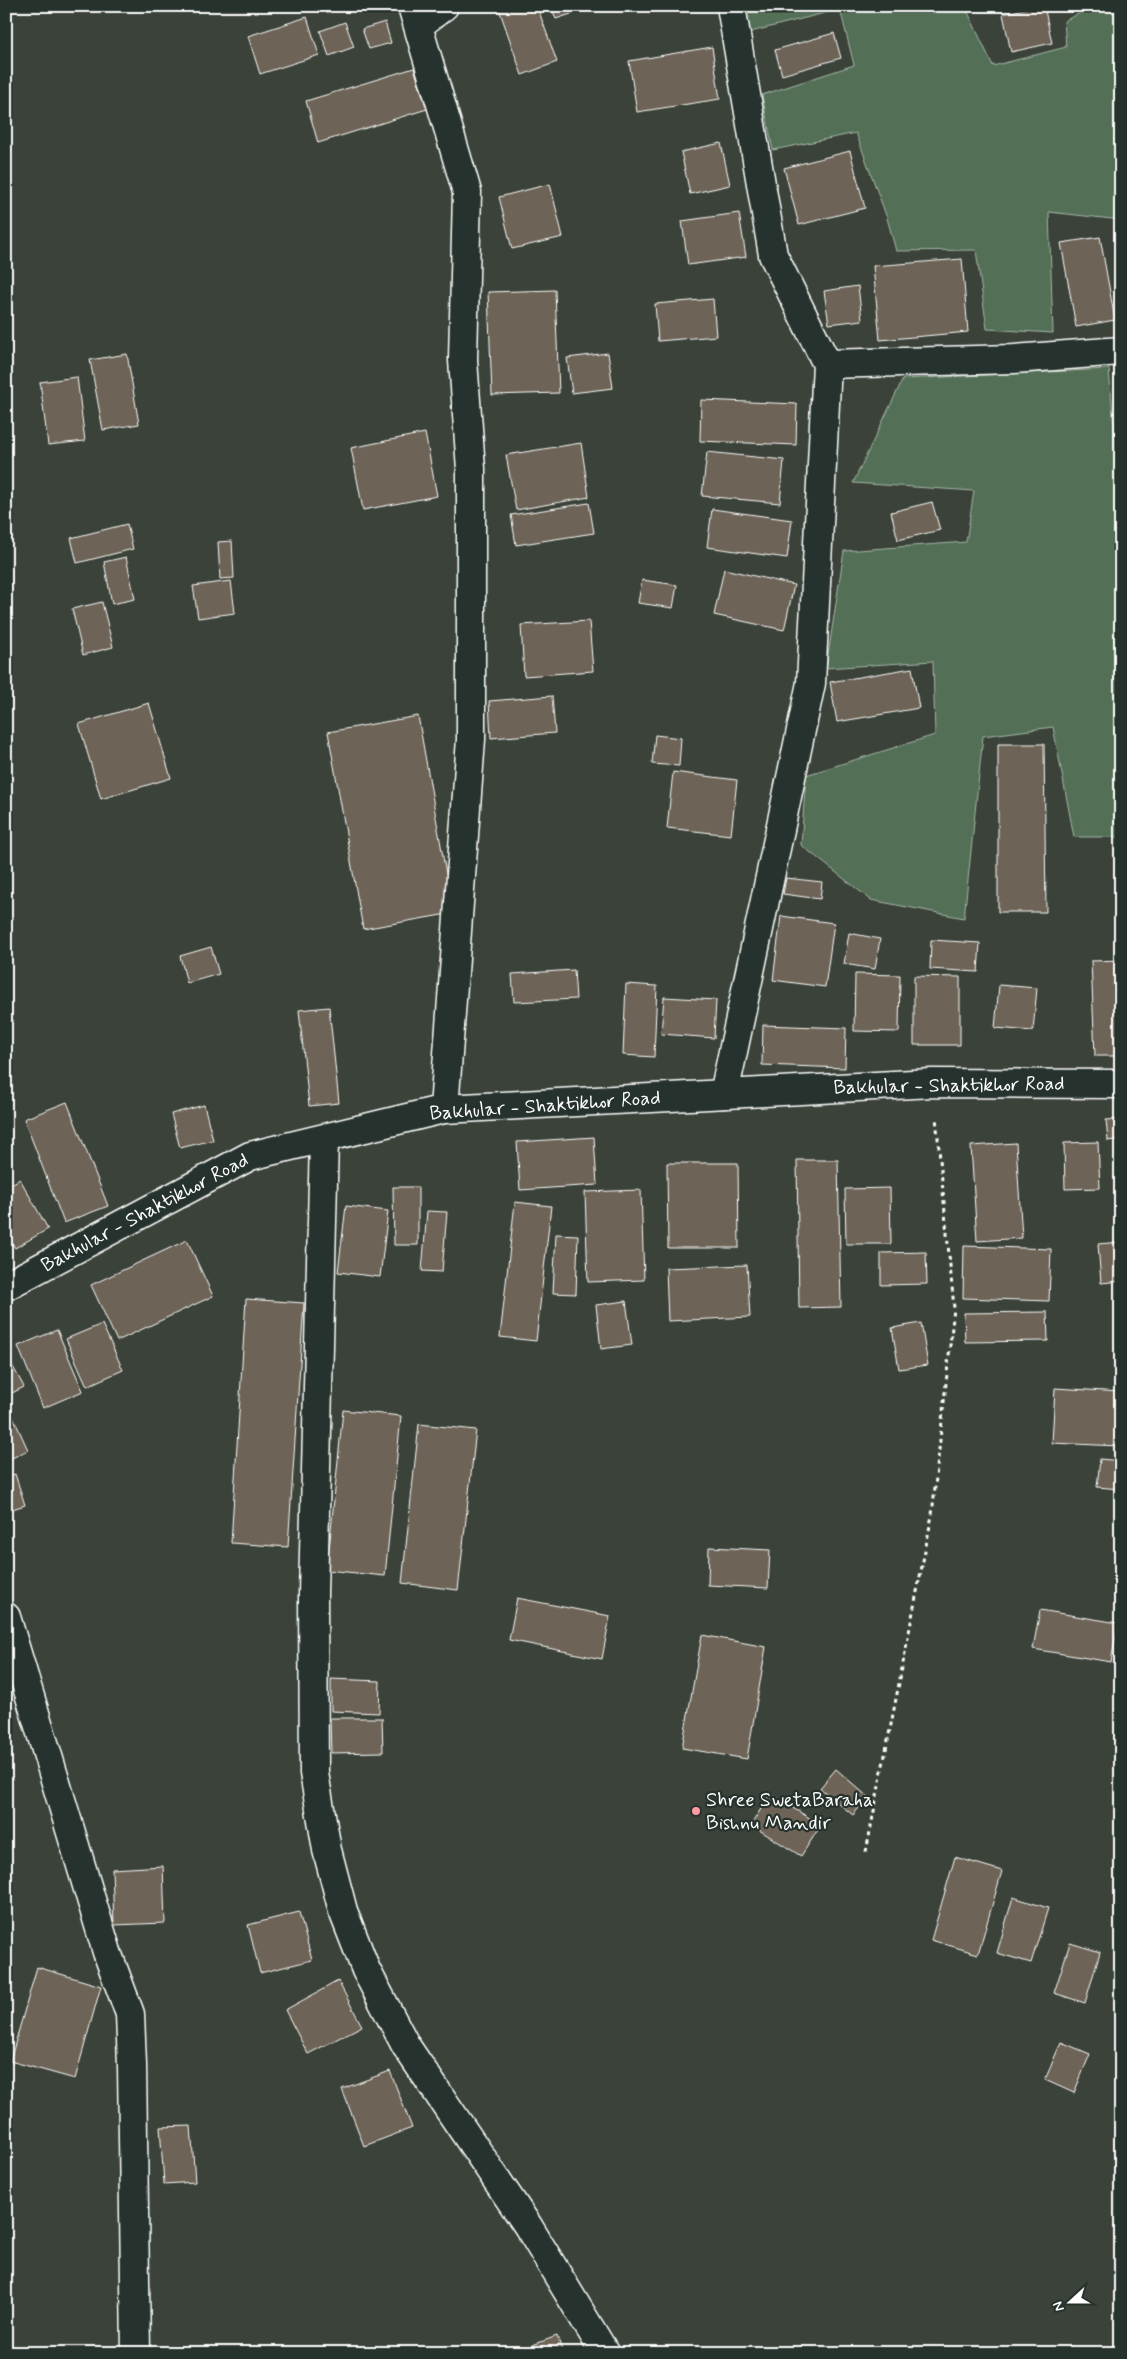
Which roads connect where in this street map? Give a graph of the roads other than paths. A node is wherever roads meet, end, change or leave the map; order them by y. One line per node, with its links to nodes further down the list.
1 (444, 6): 3 (street)
2 (731, 6): 5 (street)
3 (415, 16): 8 (street)
4 (1121, 351): 5 (street)
5 (827, 364): 7 (street)
6 (1121, 1084): 7 (street, Bakhular - Shaktikhor Road)
7 (724, 1094): 8 (street, Bakhular - Shaktikhor Road)
8 (444, 1109): 9 (street, Bakhular - Shaktikhor Road)
9 (324, 1138): 10 (street, Bakhular - Shaktikhor Road); 13 (street)
10 (6, 1286)
11 (6, 1617): 12 (street)
12 (136, 2353)
13 (605, 2353)

